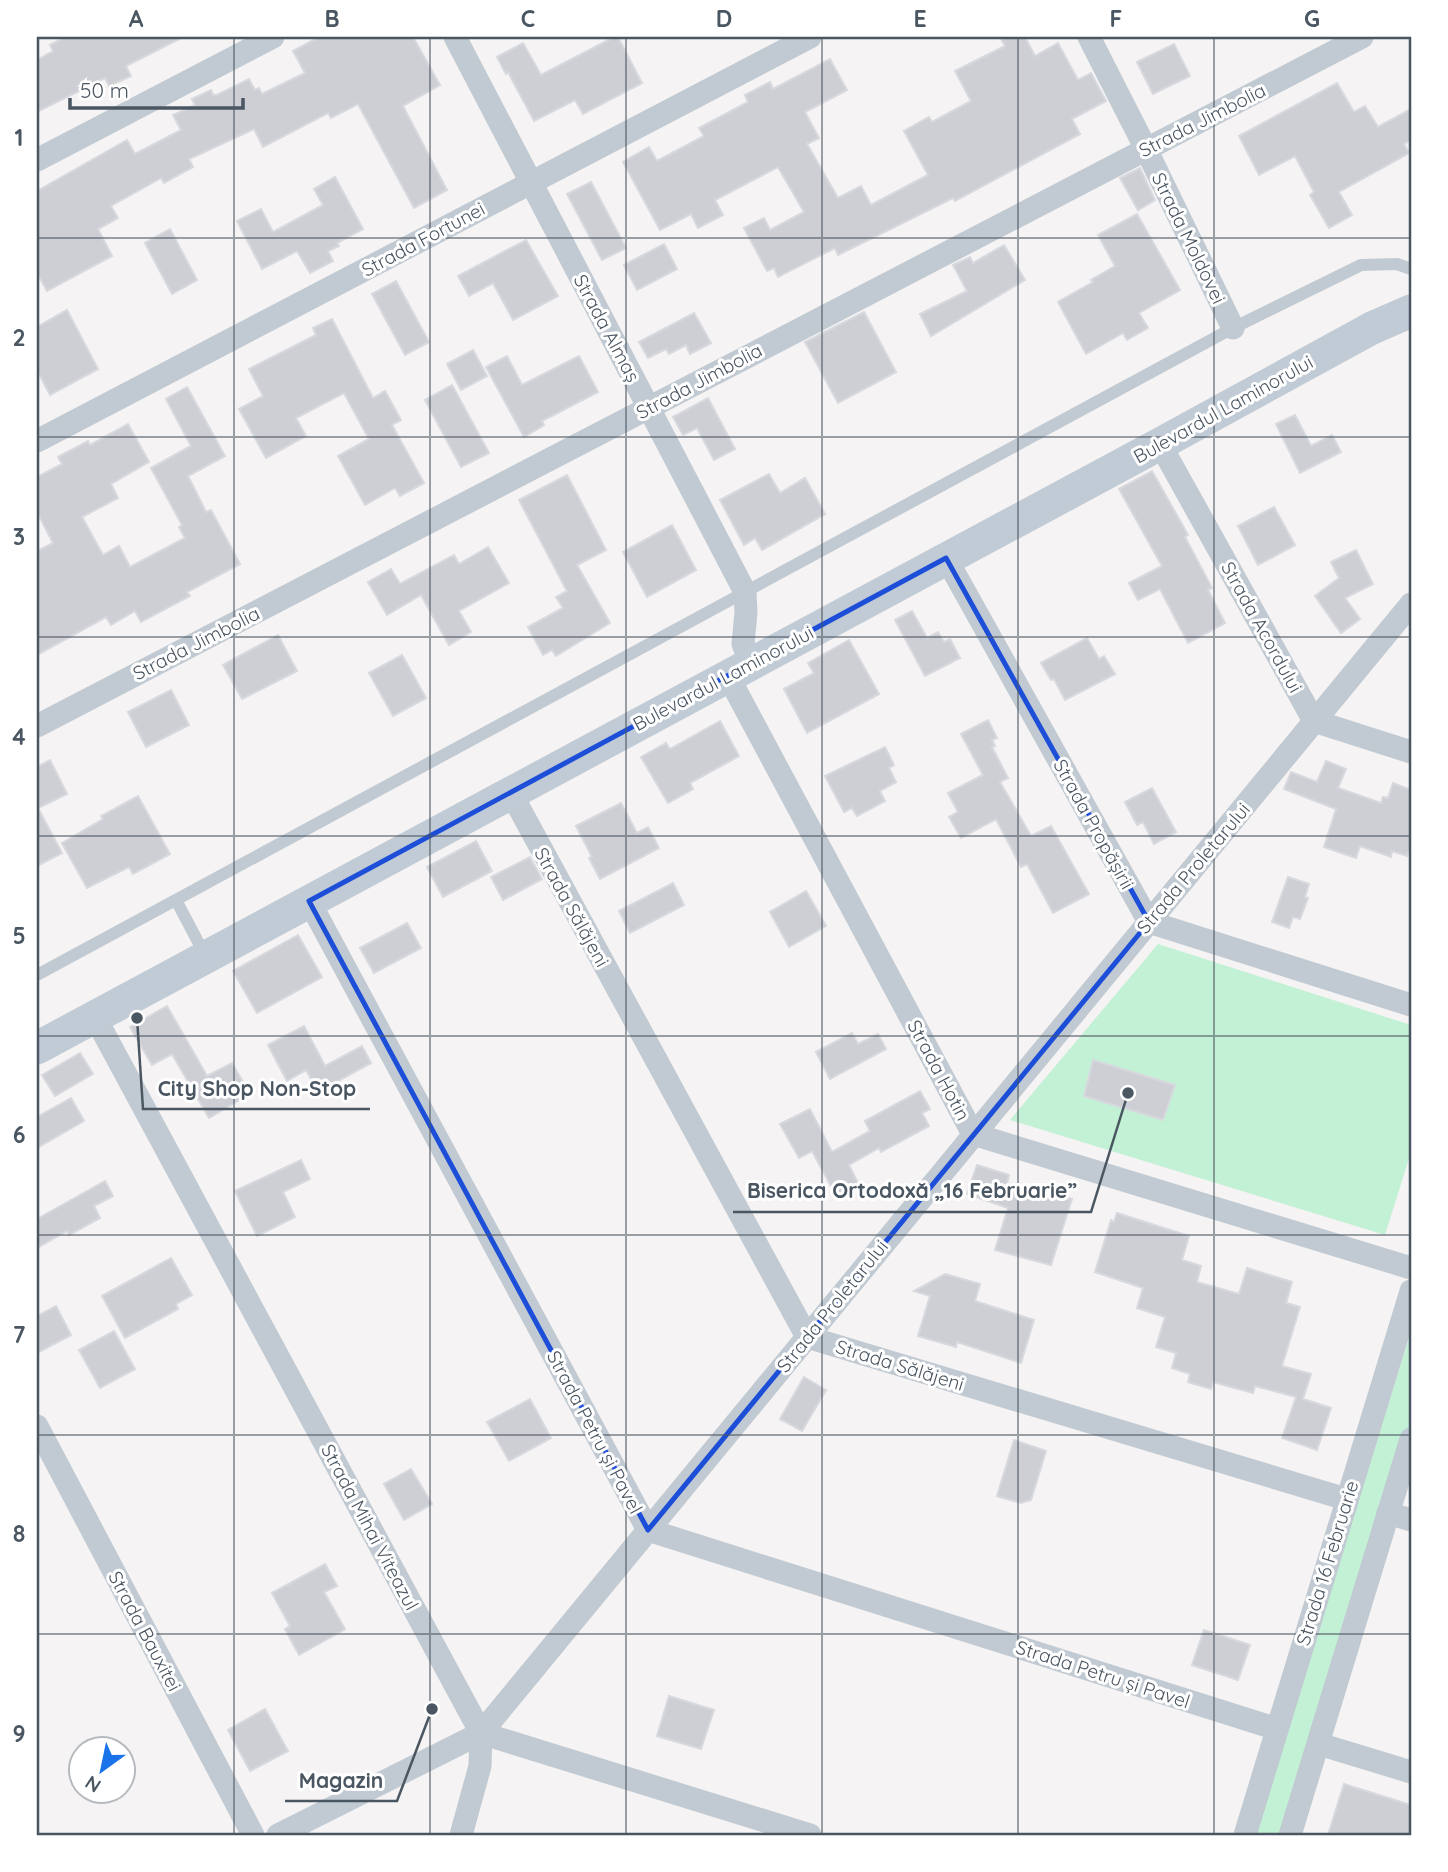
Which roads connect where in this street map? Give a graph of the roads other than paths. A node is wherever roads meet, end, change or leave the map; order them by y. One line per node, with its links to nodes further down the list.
1 (273, 37): 7 (street)
2 (455, 37): 8 (street, Strada Almaș)
3 (810, 37): 8 (street, Strada Fortunei)
4 (1088, 37): 6 (street, Strada Moldovei)
5 (1362, 37): 6 (street, Strada Jimbolia)
6 (1146, 149): 11 (street, Strada Moldovei); 12 (street, Strada Jimbolia)
7 (37, 160)
8 (531, 183): 12 (street, Strada Almaș); 13 (street, Strada Fortunei)
9 (1411, 269): 11 (lane)
10 (1411, 311): 14 (street, Bulevardul Laminorului)
11 (1233, 328): 16 (lane)
12 (648, 408): 16 (street, Strada Almaș); 20 (street, Strada Jimbolia)
13 (37, 441)
14 (1160, 444): 15 (street, Bulevardul Laminorului); 19 (street, Strada Acordului)
15 (946, 558): 18 (street, Bulevardul Laminorului); 25 (street, Strada Propășirii)
16 (745, 592): 18 (street, Strada Almaș); 23 (lane)
17 (1411, 604): 19 (street, Strada Proletarului)
18 (739, 669): 22 (street, Bulevardul Laminorului); 31 (street, Strada Hotin)
19 (1314, 721): 21 (street); 25 (street, Strada Proletarului)
20 (37, 726)
21 (1411, 752)
22 (511, 793): 24 (street, Bulevardul Laminorului); 34 (street, Strada Sălăjeni)
23 (176, 900): 26 (lane); 27 (lane)
24 (309, 901): 26 (street, Bulevardul Laminorului); 40 (street, Strada Petru și Pavel)
25 (1149, 922): 28 (street); 31 (street, Strada Proletarului)
26 (206, 957): 29 (street, Bulevardul Laminorului)
27 (37, 975)
28 (1411, 1005)
29 (95, 1017): 30 (street, Bulevardul Laminorului); 42 (street, Strada Mihai Viteazul)
30 (37, 1048)
31 (973, 1134): 32 (street, Strada Hotin); 34 (street, Strada Proletarului)
32 (1411, 1269)
33 (1411, 1291): 37 (street, Strada 16 Februarie)
34 (807, 1337): 37 (street, Strada Sălăjeni); 40 (street, Strada Proletarului)
35 (37, 1426): 45 (street, Strada Bauxitei)
36 (1411, 1439): 38 (street)
37 (1346, 1499): 41 (street, Strada 16 Februarie)
38 (1388, 1513): 39 (street); 43 (street)
39 (1411, 1520)
40 (648, 1530): 41 (street, Strada Petru și Pavel); 42 (street, Strada Proletarului)
41 (1277, 1729): 49 (street, Strada 16 Februarie)
42 (481, 1733): 46 (street); 47 (street); 48 (street)
43 (1319, 1744): 44 (street); 50 (street)
44 (1411, 1772)
45 (253, 1835)
46 (278, 1835)
47 (461, 1835)
48 (810, 1835)
49 (1245, 1835)
50 (1290, 1835)

